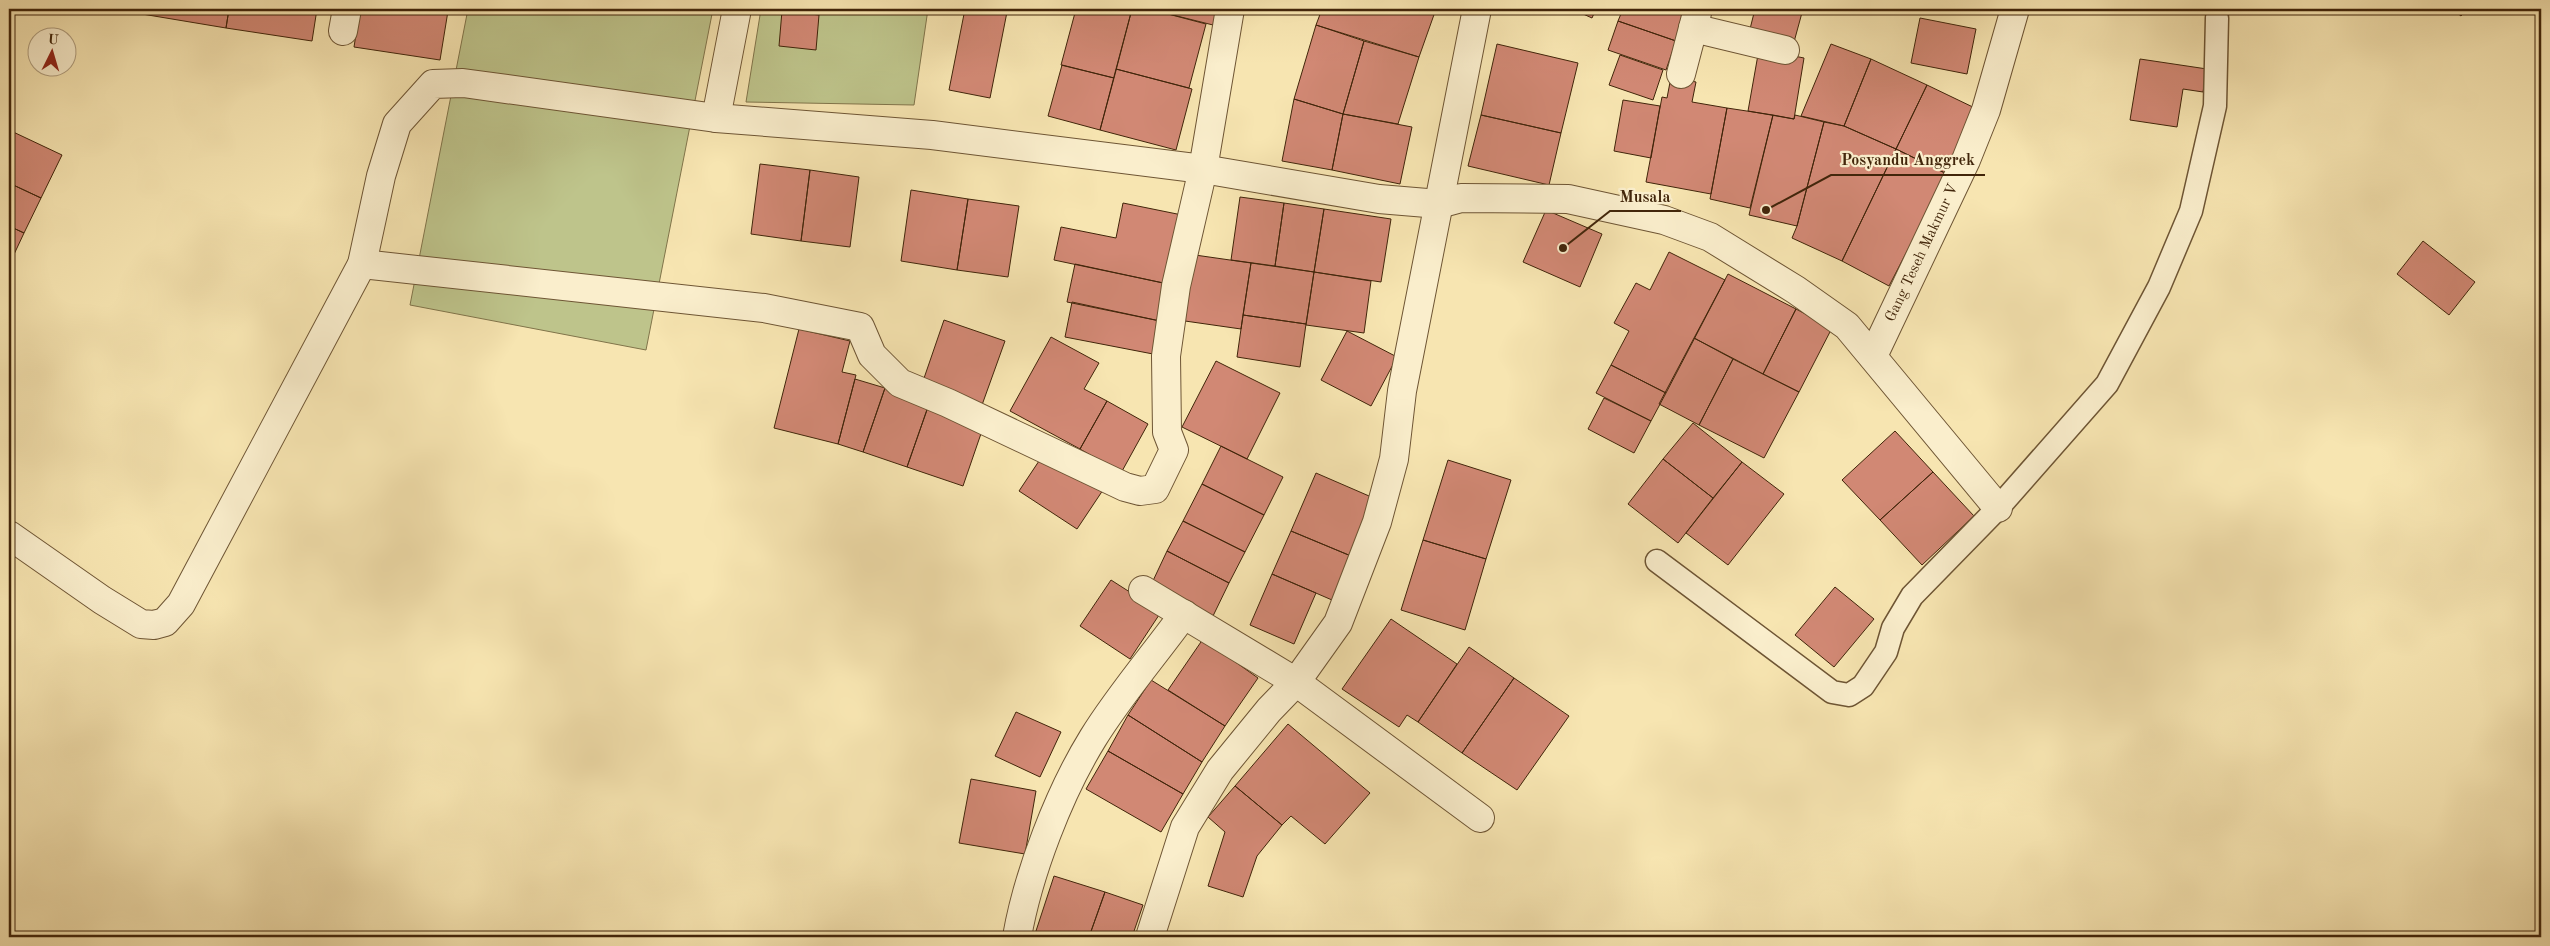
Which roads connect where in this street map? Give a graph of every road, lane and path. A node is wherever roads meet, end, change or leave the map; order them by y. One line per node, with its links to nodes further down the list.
1 (737, 9): 9 (street)
2 (1230, 9): 10 (street)
3 (1477, 9): 11 (street)
4 (2015, 9): 13 (street, Gang Teseh Makmur V)
5 (2217, 18): 14 (lane)
6 (1696, 19): 7 (street); 8 (street)
7 (1785, 50)
8 (1681, 74)
9 (716, 118): 10 (street); 12 (street)
10 (1203, 169): 11 (street); 12 (street)
11 (1439, 204): 13 (street); 19 (street)
12 (362, 264): 15 (street)
13 (1873, 356): 14 (street)
14 (1998, 508): 16 (lane)
15 (9, 534)
16 (1657, 561)
17 (1143, 590): 18 (street)
18 (1184, 614): 19 (street); 21 (street)
19 (1296, 682): 20 (street); 22 (street)
20 (1480, 818)
21 (1017, 937)
22 (1150, 937)

